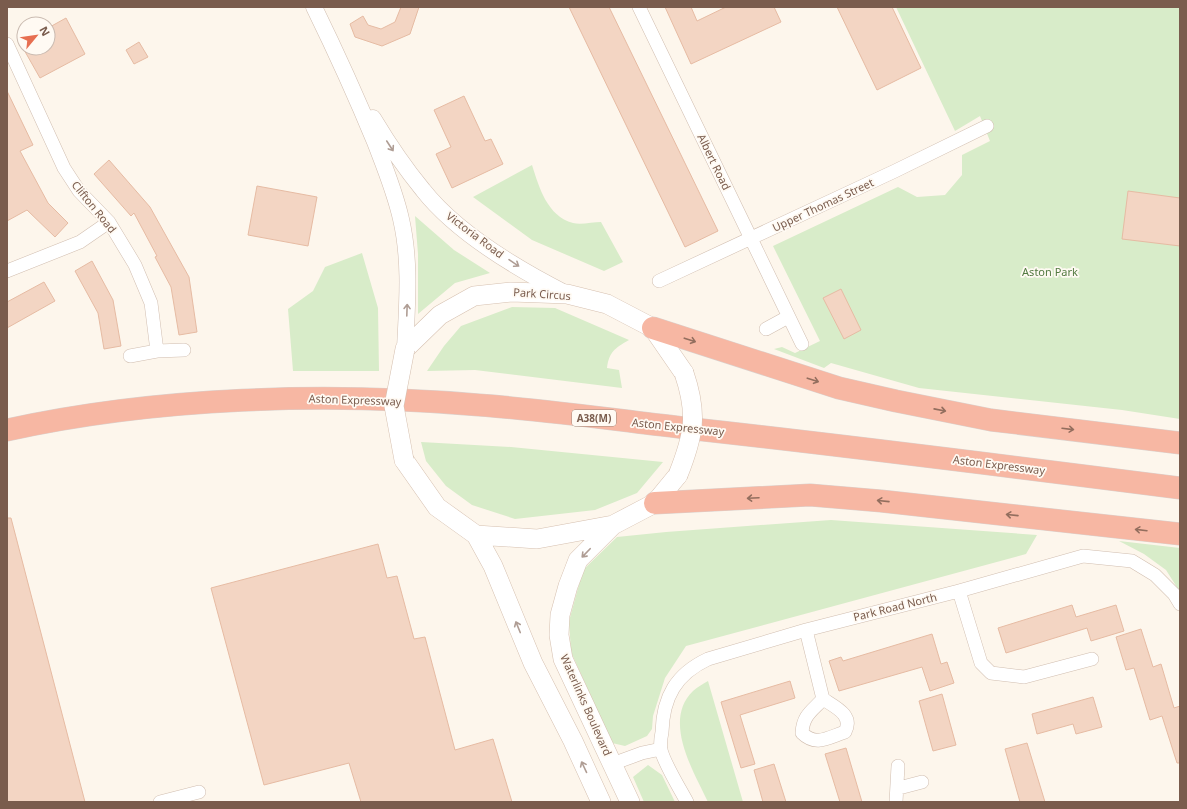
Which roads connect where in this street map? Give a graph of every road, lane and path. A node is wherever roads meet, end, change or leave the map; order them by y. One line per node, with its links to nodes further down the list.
1 (314, 7): 4 (street, Victoria Road)
2 (639, 7): 7 (street, Albert Road)
3 (7, 44): 6 (street, Clifton Road)
4 (348, 77): 10 (street, Victoria Road, one-way to 10); 15 (street, Victoria Road, one-way to 4)
5 (987, 126): 7 (street, Upper Thomas Street)
6 (109, 222): 8 (street); 17 (street, Clifton Road)
7 (751, 238): 9 (street, Upper Thomas Street); 11 (street, Albert Road)
8 (7, 271)
9 (659, 281)
10 (567, 294): 12 (main road, Park Circus); 15 (main road, Park Circus)
11 (788, 317): 13 (street); 14 (street, Albert Road)
12 (652, 328): 20 (highway, one-way to 20); 22 (main road, Park Circus, bridge)
13 (766, 329)
14 (802, 344)
15 (405, 349): 25 (main road, bridge)
16 (184, 350): 17 (street)
17 (157, 351): 18 (street)
18 (130, 356)
19 (7, 430): 21 (highway, Aston Expressway / A38(M))
20 (1180, 443)
21 (1180, 488)
22 (656, 503): 23 (main road, Park Circus); 24 (highway, one-way to 22)
23 (613, 525): 25 (main road, Park Circus); 32 (main road, Waterlinks Boulevard, one-way to 32)
24 (1180, 534)
25 (476, 535): 38 (main road, one-way to 25)
26 (959, 591): 27 (street, Park Road North); 28 (street, Park Road North); 29 (street)
27 (1180, 604)
28 (806, 630): 30 (street); 31 (street, Park Road North)
29 (1092, 659)
30 (824, 699)
31 (661, 749): 32 (street); 40 (street)
32 (612, 764): 39 (main road, Waterlinks Boulevard)
33 (898, 766): 35 (street)
34 (922, 782): 35 (street)
35 (898, 788): 41 (street)
36 (199, 792): 37 (street)
37 (160, 802)
38 (601, 802)
39 (630, 802)
40 (687, 802)
41 (896, 802)

